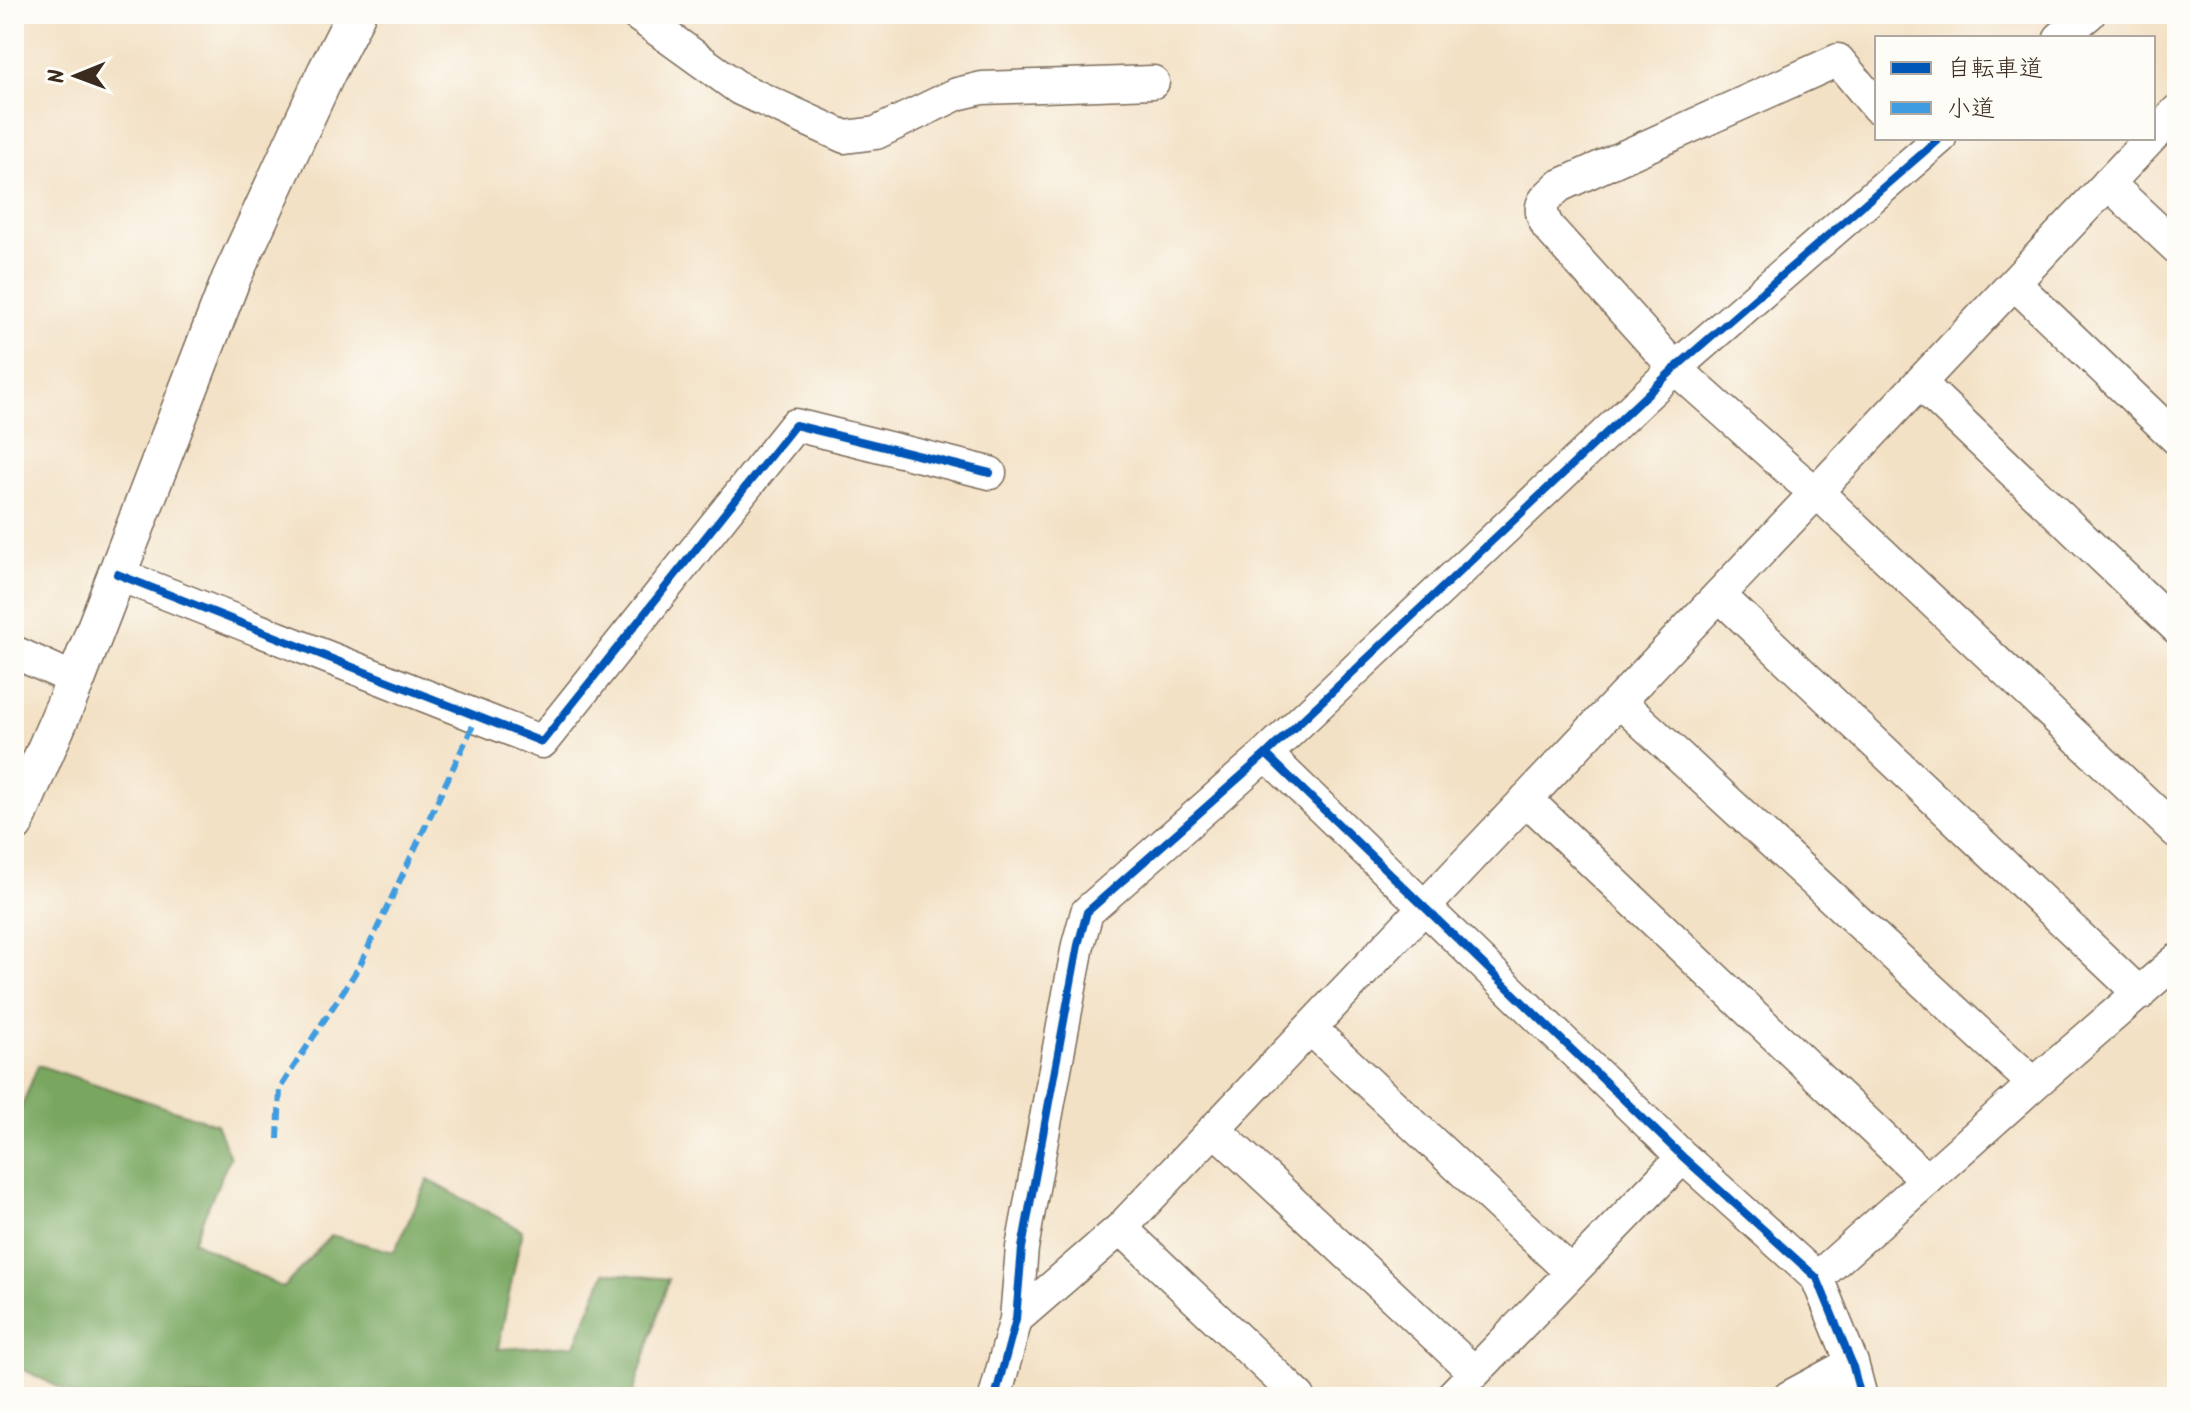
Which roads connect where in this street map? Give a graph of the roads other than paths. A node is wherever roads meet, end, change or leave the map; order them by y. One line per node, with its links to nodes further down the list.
1 (356, 14): 19 (street)
2 (636, 14): 5 (street)
3 (2089, 14): 4 (street)
4 (2062, 36)
5 (1153, 82)
6 (1875, 105): 14 (street)
7 (2177, 111): 8 (street)
8 (2155, 134)
9 (2149, 140): 11 (street)
10 (1920, 144): 14 (street)
11 (2108, 183): 12 (street); 13 (street)
12 (2177, 248)
13 (2014, 283): 15 (street); 16 (street)
14 (1675, 368): 18 (street); 25 (street)
15 (1920, 383): 18 (street); 21 (street)
16 (2177, 439)
17 (990, 473): 19 (street)
18 (1817, 492): 20 (street); 28 (street)
19 (117, 574): 23 (street)
20 (1719, 595): 24 (street); 31 (street)
21 (2177, 628)
22 (14, 652): 23 (street)
23 (76, 680): 27 (street)
24 (1619, 701): 26 (street); 33 (street)
25 (1266, 754): 29 (street); 40 (street)
26 (1526, 799): 29 (street); 36 (street)
27 (14, 824)
28 (2177, 832)
29 (1425, 907): 32 (street); 35 (street)
30 (2177, 960): 31 (street)
31 (2140, 994): 33 (street)
32 (1310, 1028): 34 (street); 38 (street)
33 (2034, 1084): 36 (street)
34 (1214, 1129): 37 (street); 42 (street)
35 (1683, 1157): 38 (street); 39 (street)
36 (1927, 1180): 39 (street)
37 (1121, 1228): 40 (street); 44 (street)
38 (1571, 1272): 42 (street)
39 (1817, 1278): 41 (street)
40 (1016, 1319): 43 (street)
41 (1852, 1363): 46 (street); 47 (street)
42 (1474, 1372): 45 (street)
43 (995, 1397)
44 (1299, 1397)
45 (1451, 1397)
46 (1789, 1397)
47 (1861, 1397)

